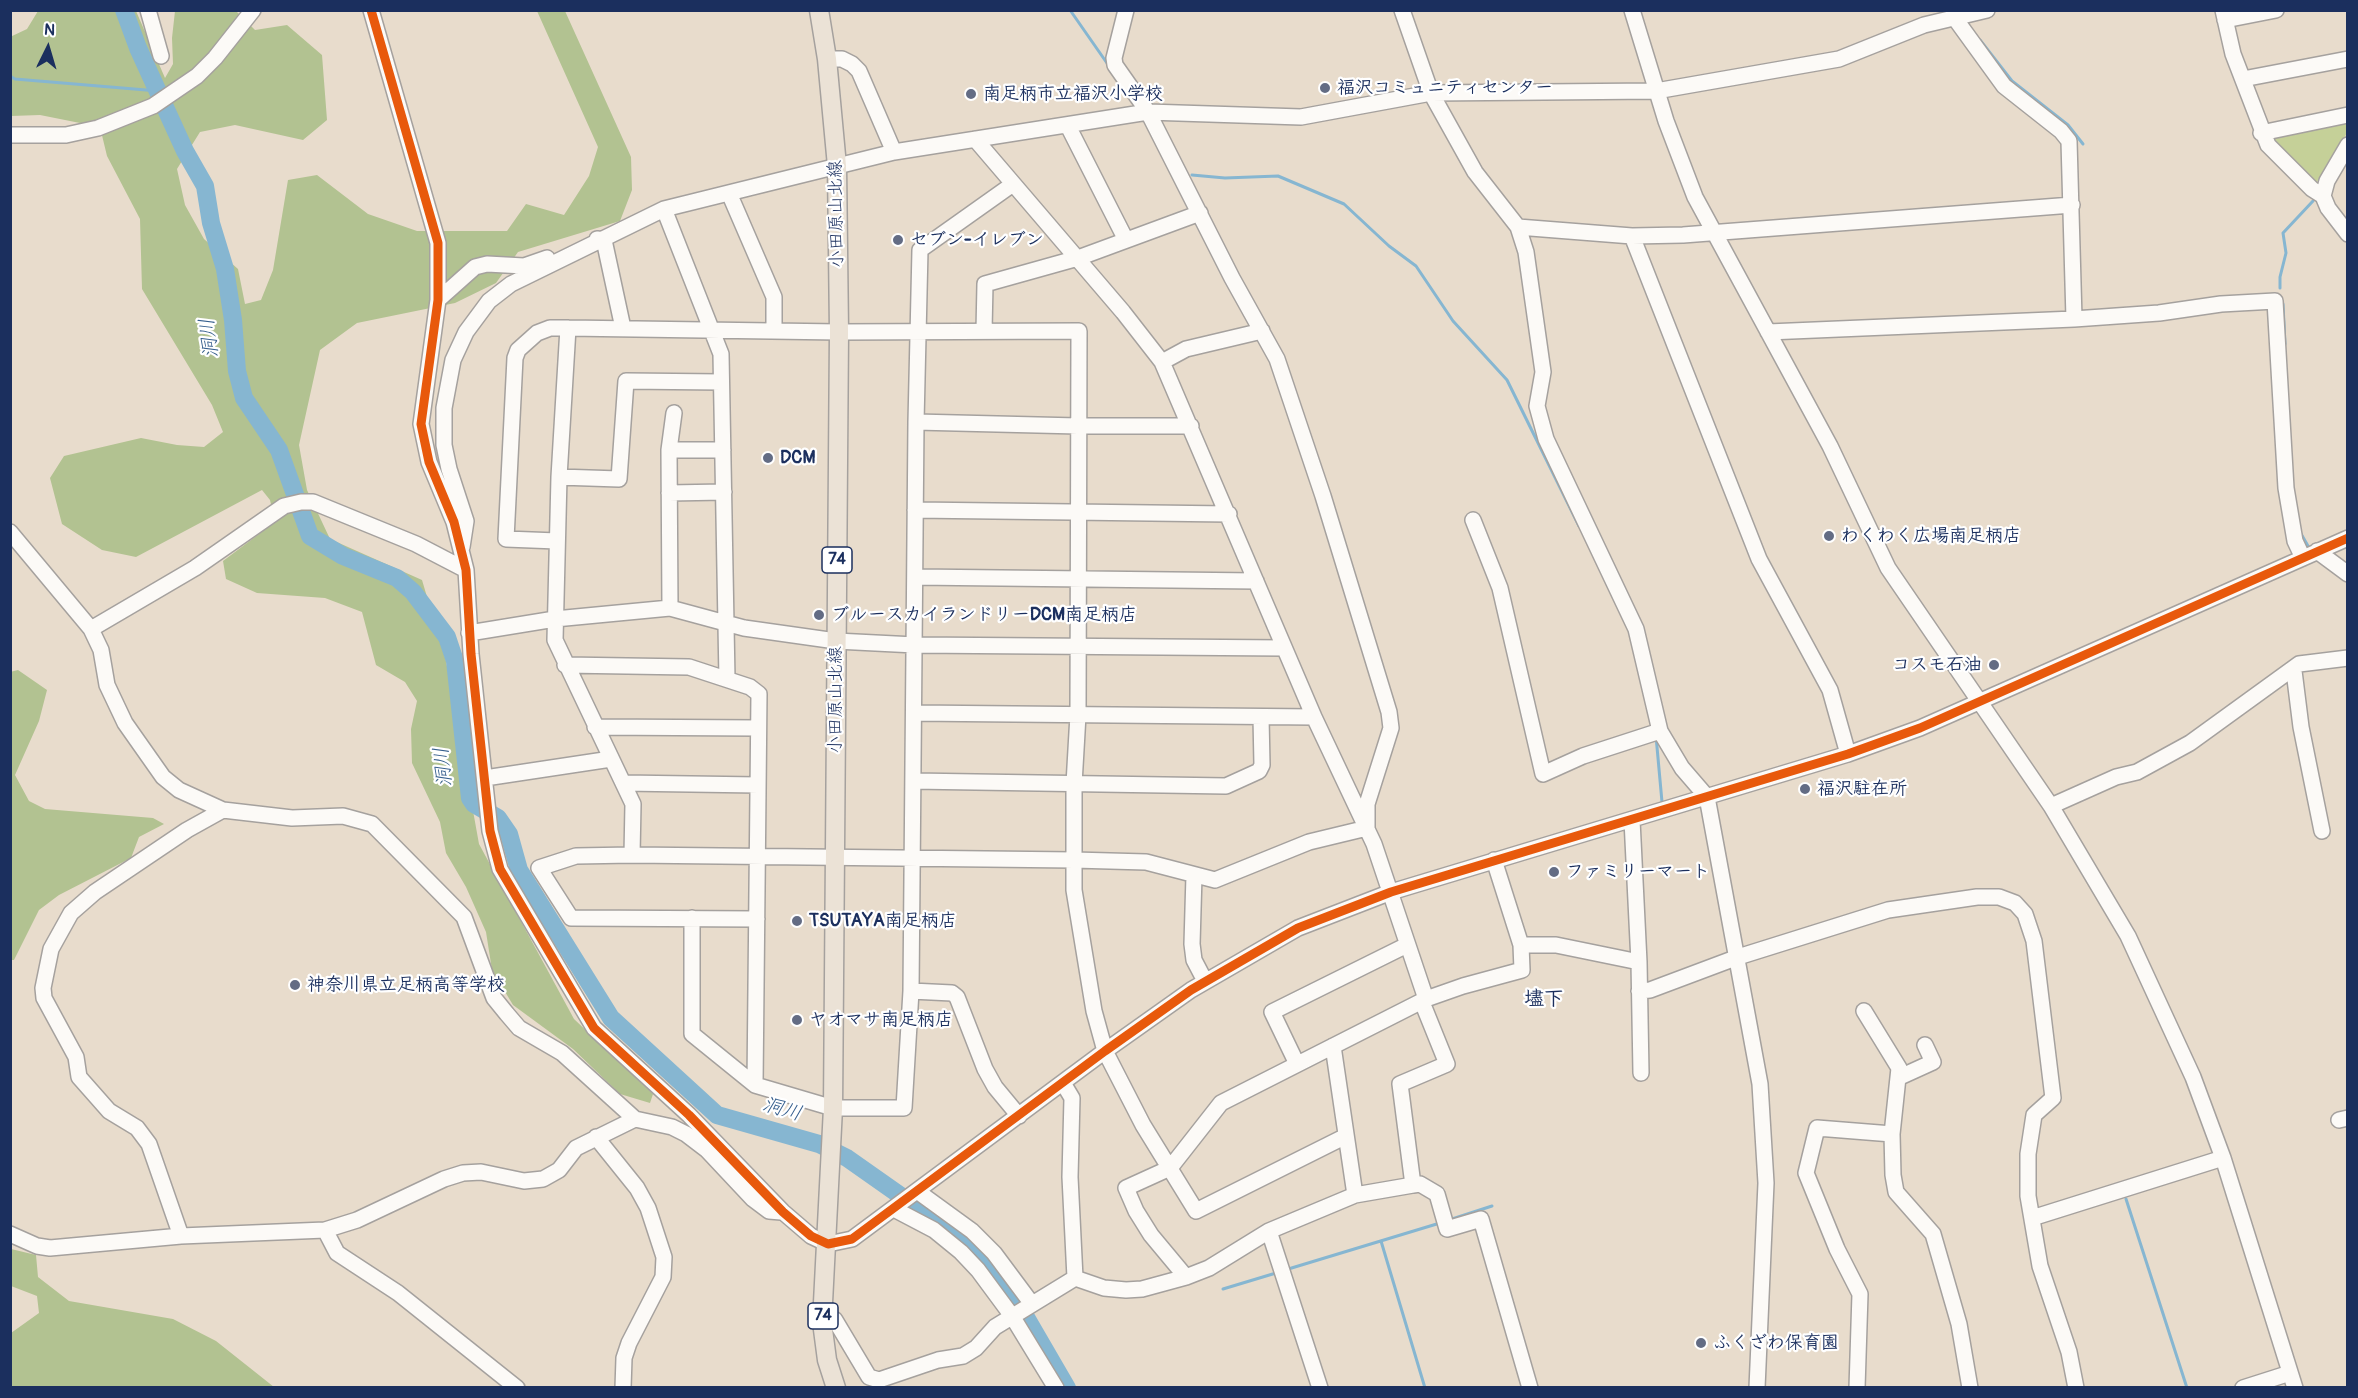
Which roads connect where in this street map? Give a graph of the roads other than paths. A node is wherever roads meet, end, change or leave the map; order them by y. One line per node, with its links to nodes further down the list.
1 (148, 10): 13 (street)
2 (253, 10): 23 (street)
3 (371, 10): 41 (street)
4 (819, 10): 14 (main road, 小田原山北線 / 74)
5 (1126, 10): 19 (street)
6 (1402, 10): 18 (street)
7 (1632, 10): 17 (street)
8 (1987, 10): 11 (street)
9 (2276, 10): 10 (street)
10 (2224, 15): 16 (street)
11 (1954, 17): 12 (street); 31 (street)
12 (1923, 18): 17 (street)
13 (161, 56)
14 (827, 58): 26 (street); 27 (main road, 小田原山北線 / 74)
15 (2348, 59): 16 (street)
16 (2243, 79): 22 (street)
17 (1656, 91): 18 (street); 35 (street)
18 (1431, 93): 19 (street); 34 (street)
19 (1148, 112): 21 (street); 33 (street)
20 (2348, 115): 22 (street)
21 (1068, 126): 24 (street); 39 (street)
22 (2261, 133): 30 (street)
23 (10, 135)
24 (975, 139): 26 (street); 28 (street)
25 (2348, 145): 30 (street)
26 (894, 152): 27 (street)
27 (837, 166): 29 (street); 49 (main road, 小田原山北線 / 74)
28 (1013, 184): 40 (street); 50 (street)
29 (729, 193): 32 (street); 46 (street)
30 (2324, 196): 36 (street)
31 (2072, 205): 35 (street); 42 (street)
32 (664, 209): 38 (street); 45 (street)
33 (1200, 213): 39 (street); 48 (street)
34 (1518, 227): 37 (street); 98 (street)
35 (1712, 232): 37 (street); 51 (street)
36 (2348, 234)
37 (1632, 236): 99 (street)
38 (604, 240): 41 (street); 44 (street); 70 (street)
39 (1126, 240): 40 (street)
40 (1078, 258): 47 (street); 52 (street)
41 (438, 300): 70 (street)
42 (2074, 319): 51 (street); 72 (street)
43 (568, 328): 44 (street); 60 (street); 69 (street)
44 (623, 328): 45 (street)
45 (711, 328): 46 (street); 53 (street)
46 (774, 329): 49 (street)
47 (984, 331): 50 (street); 56 (street)
48 (1262, 331): 52 (street); 110 (street)
49 (839, 332): 50 (street); 83 (main road, 小田原山北線 / 74)
50 (917, 332): 55 (street)
51 (1768, 332): 91 (street)
52 (1162, 362): 57 (street)
53 (721, 382): 59 (street); 60 (street)
54 (674, 413): 58 (street)
55 (916, 422): 56 (street); 63 (street)
56 (1078, 426): 57 (street); 64 (street)
57 (1191, 426): 65 (street)
58 (669, 450): 59 (street); 62 (street)
59 (723, 450): 61 (street)
60 (559, 477): 69 (street)
61 (724, 492): 62 (street); 80 (street)
62 (669, 493): 78 (street)
63 (915, 510): 64 (street); 75 (street)
64 (1078, 514): 65 (street); 76 (street)
65 (1228, 514): 77 (street)
66 (1473, 520): 98 (street)
67 (10, 532): 81 (street)
68 (2348, 538): 71 (street)
69 (557, 541): 79 (street)
70 (461, 550): 73 (street)
71 (2317, 551): 72 (street); 74 (street)
72 (2303, 558): 91 (street)
73 (466, 570): 81 (street); 82 (street)
74 (2348, 574)
75 (916, 577): 76 (street); 84 (street)
76 (1077, 580): 77 (street); 85 (street)
77 (1256, 581): 86 (street)
78 (670, 608): 79 (street); 80 (street)
79 (555, 619): 82 (street); 88 (street)
80 (725, 621): 83 (street); 90 (street)
81 (91, 629): 108 (street)
82 (469, 633): 101 (street)
83 (836, 641): 84 (street); 114 (main road, 小田原山北線 / 74)
84 (915, 645): 85 (street); 92 (street)
85 (1078, 647): 86 (street); 93 (street)
86 (1284, 648): 95 (street)
87 (2348, 658): 89 (street)
88 (565, 666): 90 (street); 96 (street)
89 (2294, 670): 107 (street); 111 (street)
90 (727, 679): 97 (street)
91 (1980, 702): 99 (street); 107 (street)
92 (914, 713): 93 (street); 102 (street)
93 (1078, 715): 94 (street); 104 (street)
94 (1261, 717): 95 (street); 104 (street)
95 (1314, 717): 110 (street)
96 (595, 727): 97 (street); 100 (street)
97 (759, 728): 105 (street)
98 (1655, 733): 106 (street)
99 (1848, 754): 106 (street)
100 (611, 759): 101 (street); 103 (street)
101 (485, 778): 151 (street)
102 (913, 781): 104 (street); 115 (street)
103 (623, 783): 105 (street); 112 (street)
104 (1074, 784): 116 (street)
105 (758, 785): 113 (street)
106 (1707, 797): 109 (street); 124 (street)
107 (2051, 806): 145 (street)
108 (216, 808): 141 (street); 156 (street)
109 (1632, 820): 117 (street); 125 (street)
110 (1367, 828): 118 (street); 119 (street)
111 (2322, 831)
112 (633, 855): 113 (street); 120 (street)
113 (758, 856): 114 (street); 121 (street)
114 (835, 856): 115 (street); 139 (main road, 小田原山北線 / 74)
115 (912, 858): 116 (street); 127 (street)
116 (1074, 860): 118 (street); 133 (street)
117 (1494, 860): 119 (street); 123 (street)
118 (1194, 875): 126 (street)
119 (1391, 892): 122 (street); 126 (street)
120 (692, 918): 121 (street); 138 (street)
121 (757, 919): 138 (street)
122 (1407, 945): 129 (street); 134 (street)
123 (1521, 945): 125 (street); 129 (street)
124 (1738, 957): 128 (street); 152 (street); 170 (street)
125 (1639, 962): 128 (street)
126 (1205, 981): 133 (street)
127 (911, 991): 139 (street); 140 (street)
128 (1639, 991): 135 (street)
129 (1424, 1000): 132 (street); 147 (street)
130 (1864, 1011): 136 (street)
131 (1925, 1045): 136 (street)
132 (1333, 1046): 134 (street); 143 (street)
133 (1104, 1051): 137 (street); 146 (street)
134 (1297, 1064): 146 (street)
135 (1641, 1073)
136 (1900, 1077): 142 (street)
137 (1063, 1083): 140 (street); 159 (street)
138 (755, 1085): 139 (street)
139 (833, 1110): 157 (main road, 小田原山北線 / 74)
140 (1019, 1116): 148 (street)
141 (635, 1119): 144 (street); 151 (street)
142 (1892, 1134): 171 (street); 172 (street)
143 (1346, 1136): 146 (street); 149 (street)
144 (596, 1137): 153 (street); 165 (street)
145 (2223, 1158): 152 (street); 163 (street)
146 (1170, 1168): 158 (street)
147 (1413, 1185): 149 (street); 169 (street)
148 (917, 1191): 150 (street); 160 (street)
149 (1355, 1195): 154 (street)
150 (895, 1208): 157 (street); 161 (street)
151 (783, 1212): 157 (street)
152 (2031, 1218): 173 (street)
153 (325, 1230): 156 (street); 164 (street)
154 (1269, 1231): 158 (street); 168 (street)
155 (10, 1234): 156 (street)
156 (181, 1236)
157 (828, 1244): 162 (main road, 小田原山北線 / 74)
158 (1186, 1277): 159 (street)
159 (1075, 1278): 160 (street)
160 (1031, 1304): 161 (street)
161 (1013, 1315): 162 (street); 167 (street)
162 (822, 1322): 166 (main road, 小田原山北線 / 74)
163 (2292, 1380): 174 (street)
164 (517, 1388)
165 (623, 1388)
166 (836, 1388)
167 (1056, 1388)
168 (1320, 1388)
169 (1530, 1388)
170 (1757, 1388)
171 (1857, 1388)
172 (1970, 1388)
173 (2076, 1388)
174 (2243, 1388)

